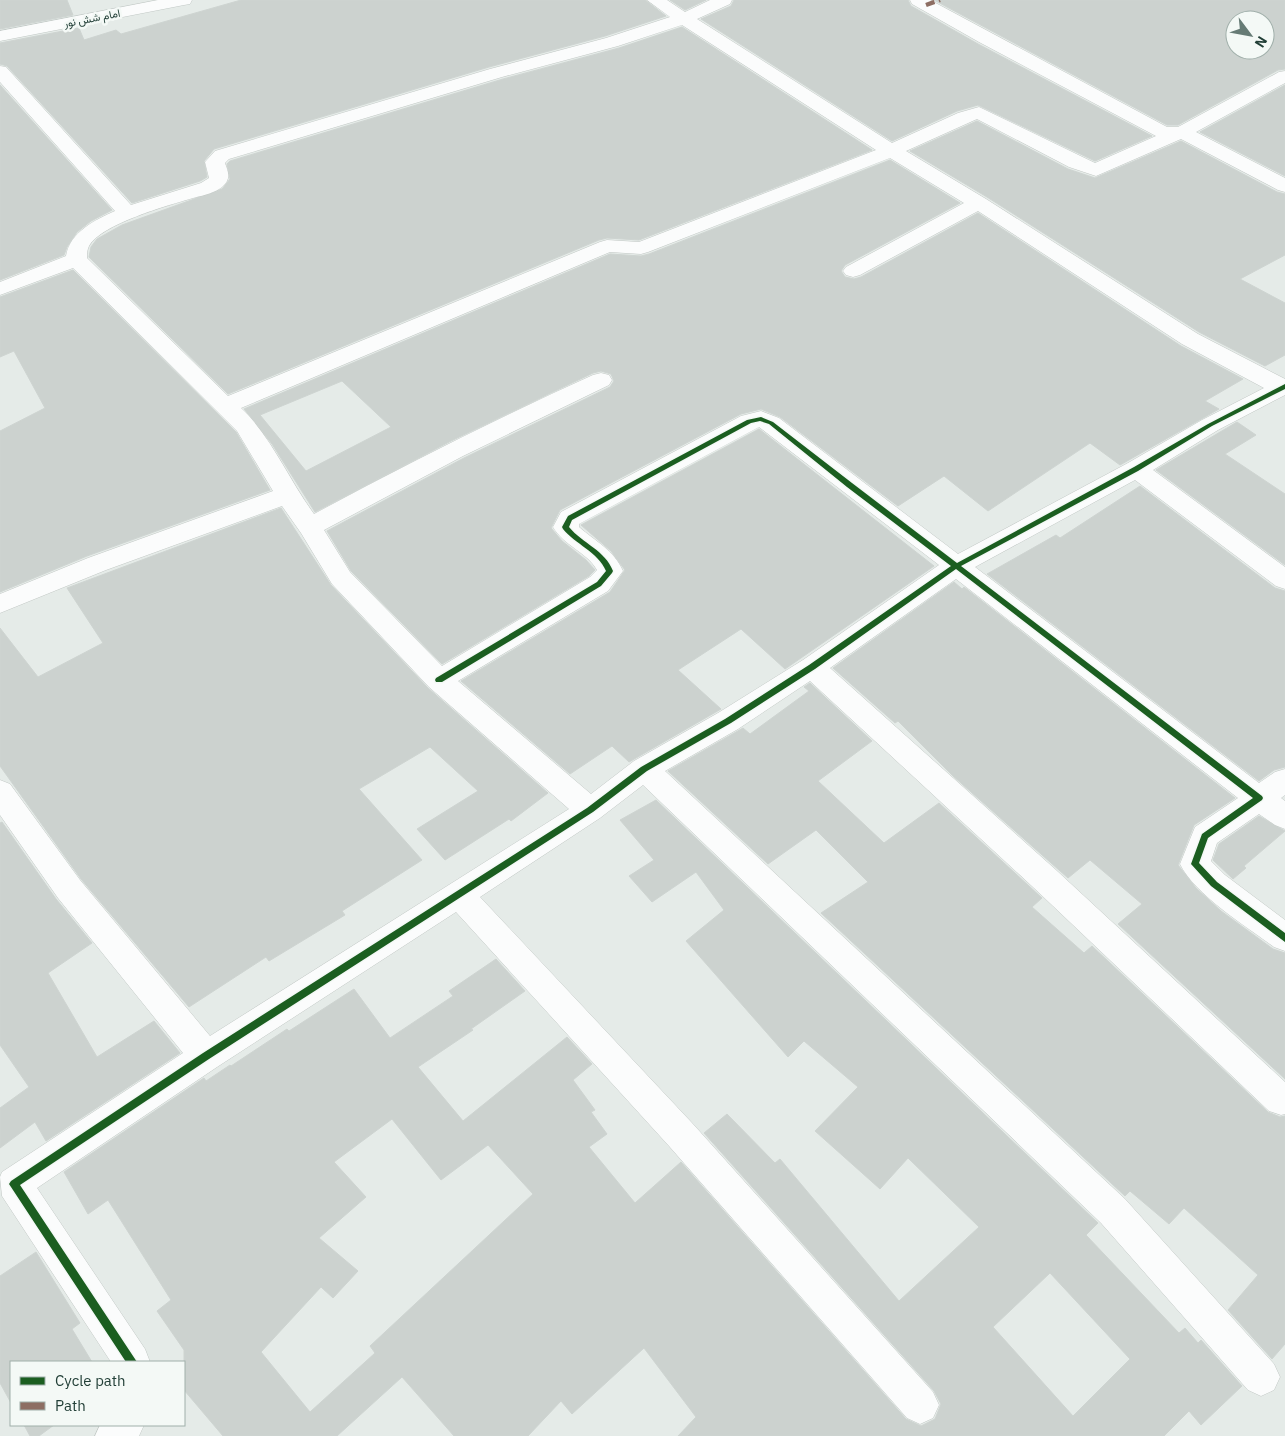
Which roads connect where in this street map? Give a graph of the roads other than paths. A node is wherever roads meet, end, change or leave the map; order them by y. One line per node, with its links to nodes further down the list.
1 (184, 0): 6 (street, امام شش نور)
2 (655, 0): 5 (street)
3 (724, 0): 5 (street)
4 (928, 2): 9 (street)
5 (683, 20): 10 (street); 13 (street)
6 (0, 36)
7 (0, 70): 13 (street)
8 (1285, 76): 9 (street)
9 (1182, 132): 10 (street); 11 (street)
10 (891, 151): 12 (street); 19 (street)
11 (1285, 186)
12 (979, 203): 15 (street); 18 (street)
13 (127, 213): 14 (street)
14 (76, 259): 16 (street); 19 (street)
15 (853, 271)
16 (0, 289)
17 (601, 380): 22 (street)
18 (1283, 387): 20 (street)
19 (224, 406): 21 (street)
20 (1136, 469): 23 (street); 24 (street)
21 (287, 496): 22 (street); 25 (street)
22 (310, 527): 27 (street)
23 (956, 566): 26 (street); 27 (street); 31 (street)
24 (1285, 580)
25 (0, 604)
26 (812, 668): 28 (street); 37 (street)
27 (439, 680): 32 (street)
28 (644, 769): 32 (street); 40 (street)
29 (1285, 780): 31 (street)
30 (0, 792): 36 (street)
31 (1259, 798): 33 (street); 35 (street)
32 (590, 810): 34 (street)
33 (1285, 817)
34 (458, 895): 36 (street); 41 (street)
35 (1285, 938)
36 (206, 1056): 38 (street)
37 (1281, 1100)
38 (7, 1187): 39 (street)
39 (131, 1361)
40 (1261, 1377)
41 (920, 1405)
42 (124, 1426): 43 (street)
43 (114, 1436)

